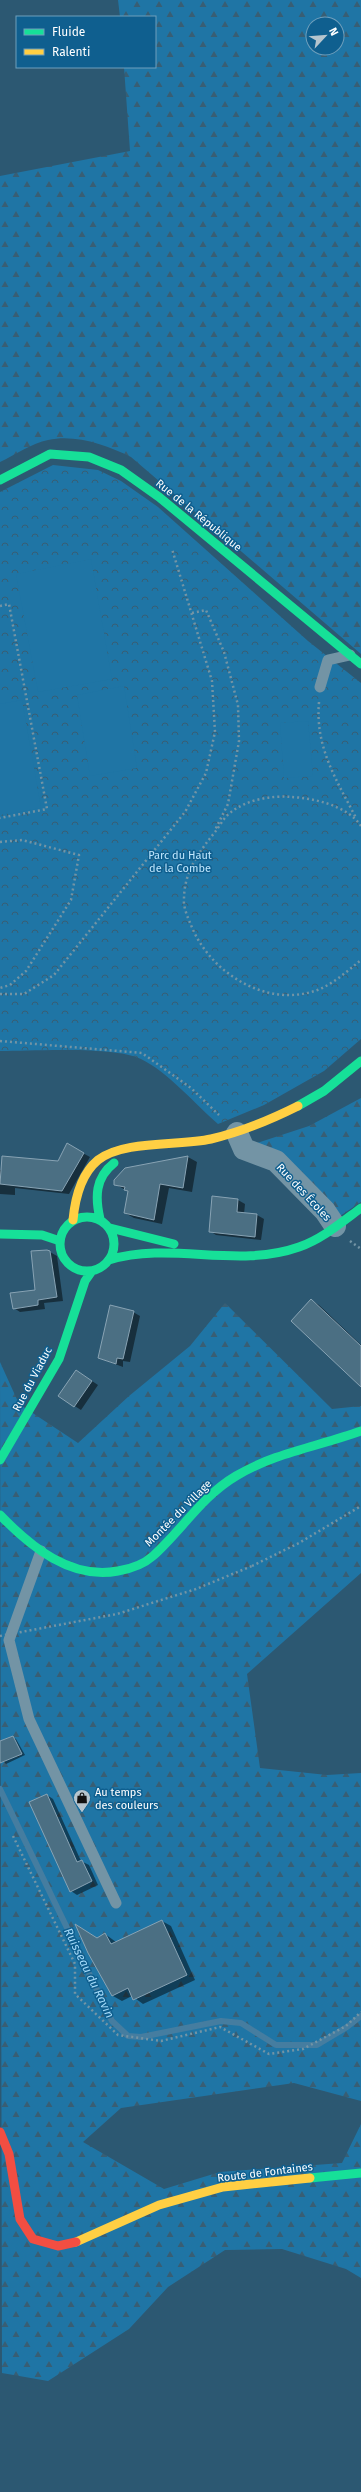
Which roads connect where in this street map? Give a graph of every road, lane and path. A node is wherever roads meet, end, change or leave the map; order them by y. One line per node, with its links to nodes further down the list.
1 (0, 480): 5 (main road, Rue de la République)
2 (172, 549): 4 (path)
3 (0, 606): 8 (path)
4 (192, 613): 11 (path); 15 (path)
5 (350, 655): 6 (main road, Rue de la République); 7 (lane)
6 (361, 664)
7 (320, 687): 9 (path)
8 (0, 818)
9 (356, 819): 10 (path); 11 (path)
10 (361, 826)
11 (213, 834): 13 (path)
12 (0, 842): 14 (path)
13 (361, 960)
14 (0, 988)
15 (0, 994)
16 (0, 1041): 18 (path)
17 (361, 1061): 18 (main road)
18 (237, 1133): 19 (main road); 24 (street, Rue des Écoles)
19 (158, 1147): 21 (main road); 22 (main road)
20 (361, 1208): 24 (main road)
21 (100, 1219): 22 (main road); 23 (main road)
22 (70, 1223): 25 (main road); 26 (main road)
23 (110, 1228): 27 (main road); 28 (main road)
24 (331, 1228): 27 (main road)
25 (4, 1234): 26 (main road)
26 (60, 1241): 29 (main road)
27 (204, 1253): 28 (main road)
28 (109, 1260): 30 (main road)
29 (69, 1264): 30 (main road); 31 (main road)
30 (92, 1271): 33 (main road, Rue du Viaduc)
31 (68, 1276)
32 (70, 1294): 33 (main road, Rue du Viaduc)
33 (69, 1328): 35 (main road, Rue du Viaduc)
34 (361, 1431): 38 (main road, Montée du Village)
35 (0, 1460)
36 (361, 1506): 39 (path, bridge)
37 (0, 1515): 38 (main road, Montée du Village)
38 (41, 1551): 41 (lane)
39 (0, 1636)
40 (13, 1836): 42 (path)
41 (116, 1903)
42 (361, 2012)
43 (0, 2132): 44 (main road, Route de Fontaines)
44 (361, 2173)

